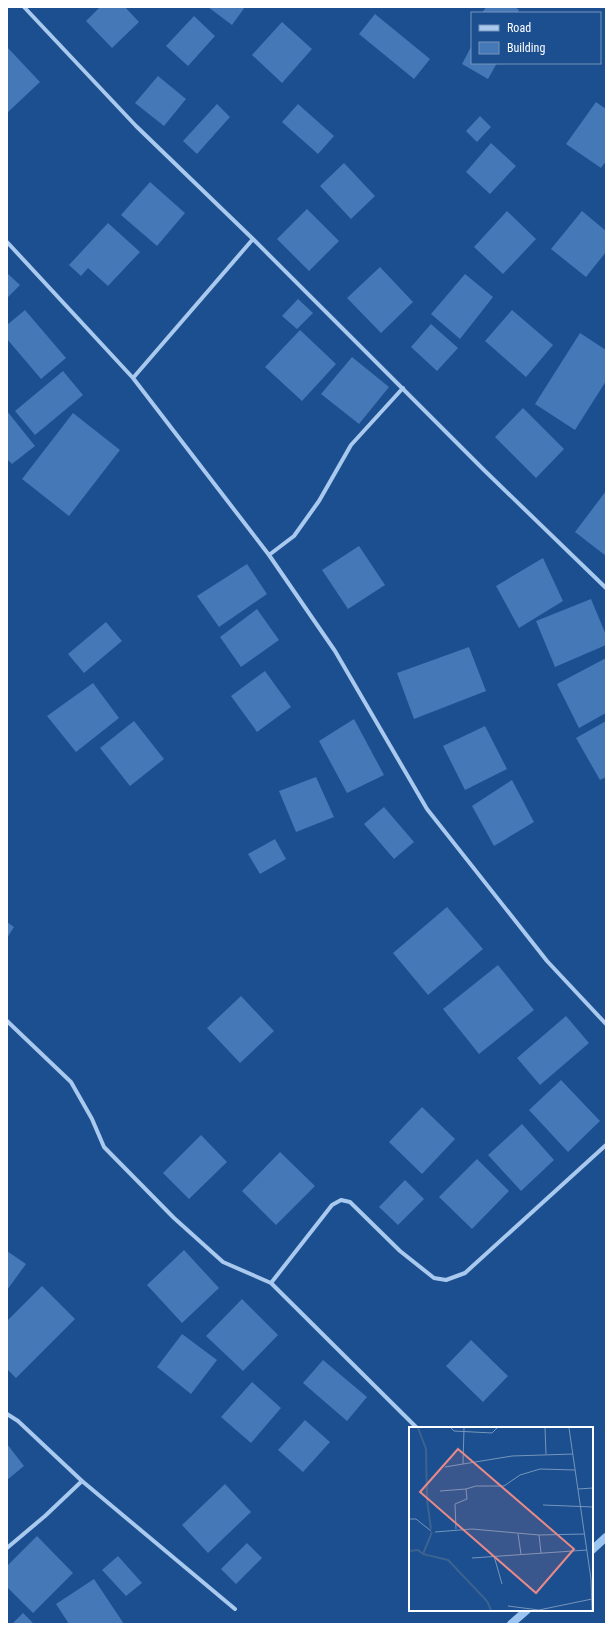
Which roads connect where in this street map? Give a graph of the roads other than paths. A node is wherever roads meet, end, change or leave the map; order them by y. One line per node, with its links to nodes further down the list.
1 (24, 7): 2 (street)
2 (253, 239): 4 (street); 5 (street)
3 (7, 242): 4 (street)
4 (133, 378): 6 (street)
5 (403, 388): 6 (street); 7 (street)
6 (269, 555): 9 (street)
7 (606, 588)
8 (7, 1021): 11 (street)
9 (606, 1024)
10 (606, 1145): 11 (street)
11 (271, 1283): 13 (street)
12 (7, 1414): 14 (street)
13 (416, 1427)
14 (82, 1481): 15 (street); 16 (street)
15 (7, 1548)
16 (235, 1609)

